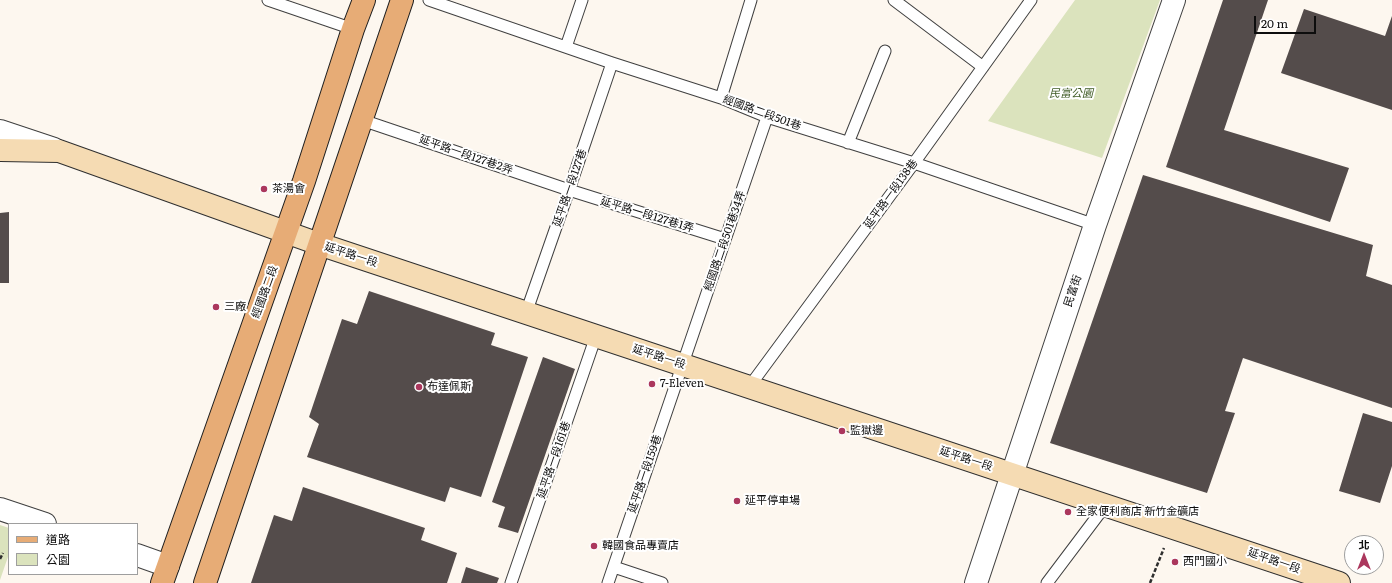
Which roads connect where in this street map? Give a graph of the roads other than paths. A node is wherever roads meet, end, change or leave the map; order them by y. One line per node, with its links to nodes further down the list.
1 (268, 0): 10 (lane)
2 (364, 0): 10 (main road, 經國路二段)
3 (402, 0): 17 (main road)
4 (429, 0): 11 (lane, 經國路二段501巷)
5 (582, 0): 11 (lane)
6 (751, 0): 15 (lane)
7 (894, 0): 14 (lane)
8 (1031, 0): 14 (lane, 延平路一段138巷)
9 (1174, 0): 24 (street, 民富街)
10 (353, 29): 25 (main road, 經國路二段)
11 (566, 47): 13 (lane, 經國路二段501巷)
12 (885, 51): 19 (lane)
13 (612, 63): 15 (lane, 經國路二段501巷); 23 (lane, 延平路一段127巷)
14 (983, 67): 22 (lane, 延平路一段138巷)
15 (721, 98): 16 (lane, 經國路二段501巷)
16 (767, 117): 19 (lane, 經國路二段501巷); 26 (lane, 經國路二段501巷34弄)
17 (362, 120): 23 (lane, 延平路一段127巷2弄); 27 (main road)
18 (0, 131): 21 (street)
19 (848, 142): 22 (lane, 經國路二段501巷)
20 (0, 150): 21 (street, 延平路一段)
21 (59, 151): 25 (street, 延平路一段)
22 (914, 163): 24 (lane, 經國路二段501巷); 31 (lane, 延平路一段138巷)
23 (569, 190): 26 (lane, 延平路一段127巷1弄); 28 (lane, 延平路一段127巷)
24 (1095, 225): 32 (street, 民富街)
25 (287, 232): 27 (street, 延平路一段); 38 (main road, 經國路二段)
26 (725, 239): 30 (lane, 經國路二段501巷34弄)
27 (319, 244): 28 (street, 延平路一段); 39 (main road)
28 (526, 313): 29 (street, 延平路一段)
29 (596, 336): 30 (street, 延平路一段); 40 (lane, 延平路一段161巷)
30 (682, 365): 31 (street, 延平路一段); 37 (lane, 延平路一段159巷)
31 (749, 388): 32 (street, 延平路一段)
32 (1011, 474): 33 (street, 延平路一段); 43 (street, 民富街)
33 (1105, 506): 44 (lane); 45 (street, 延平路一段)
34 (0, 509): 35 (street)
35 (42, 523)
36 (138, 556): 38 (street)
37 (614, 567): 41 (lane, 延平路一段159巷); 42 (lane)
38 (165, 574)
39 (205, 583)
40 (511, 583)
41 (608, 583)
42 (662, 583)
43 (976, 583)
44 (1047, 583)
45 (1339, 583)

